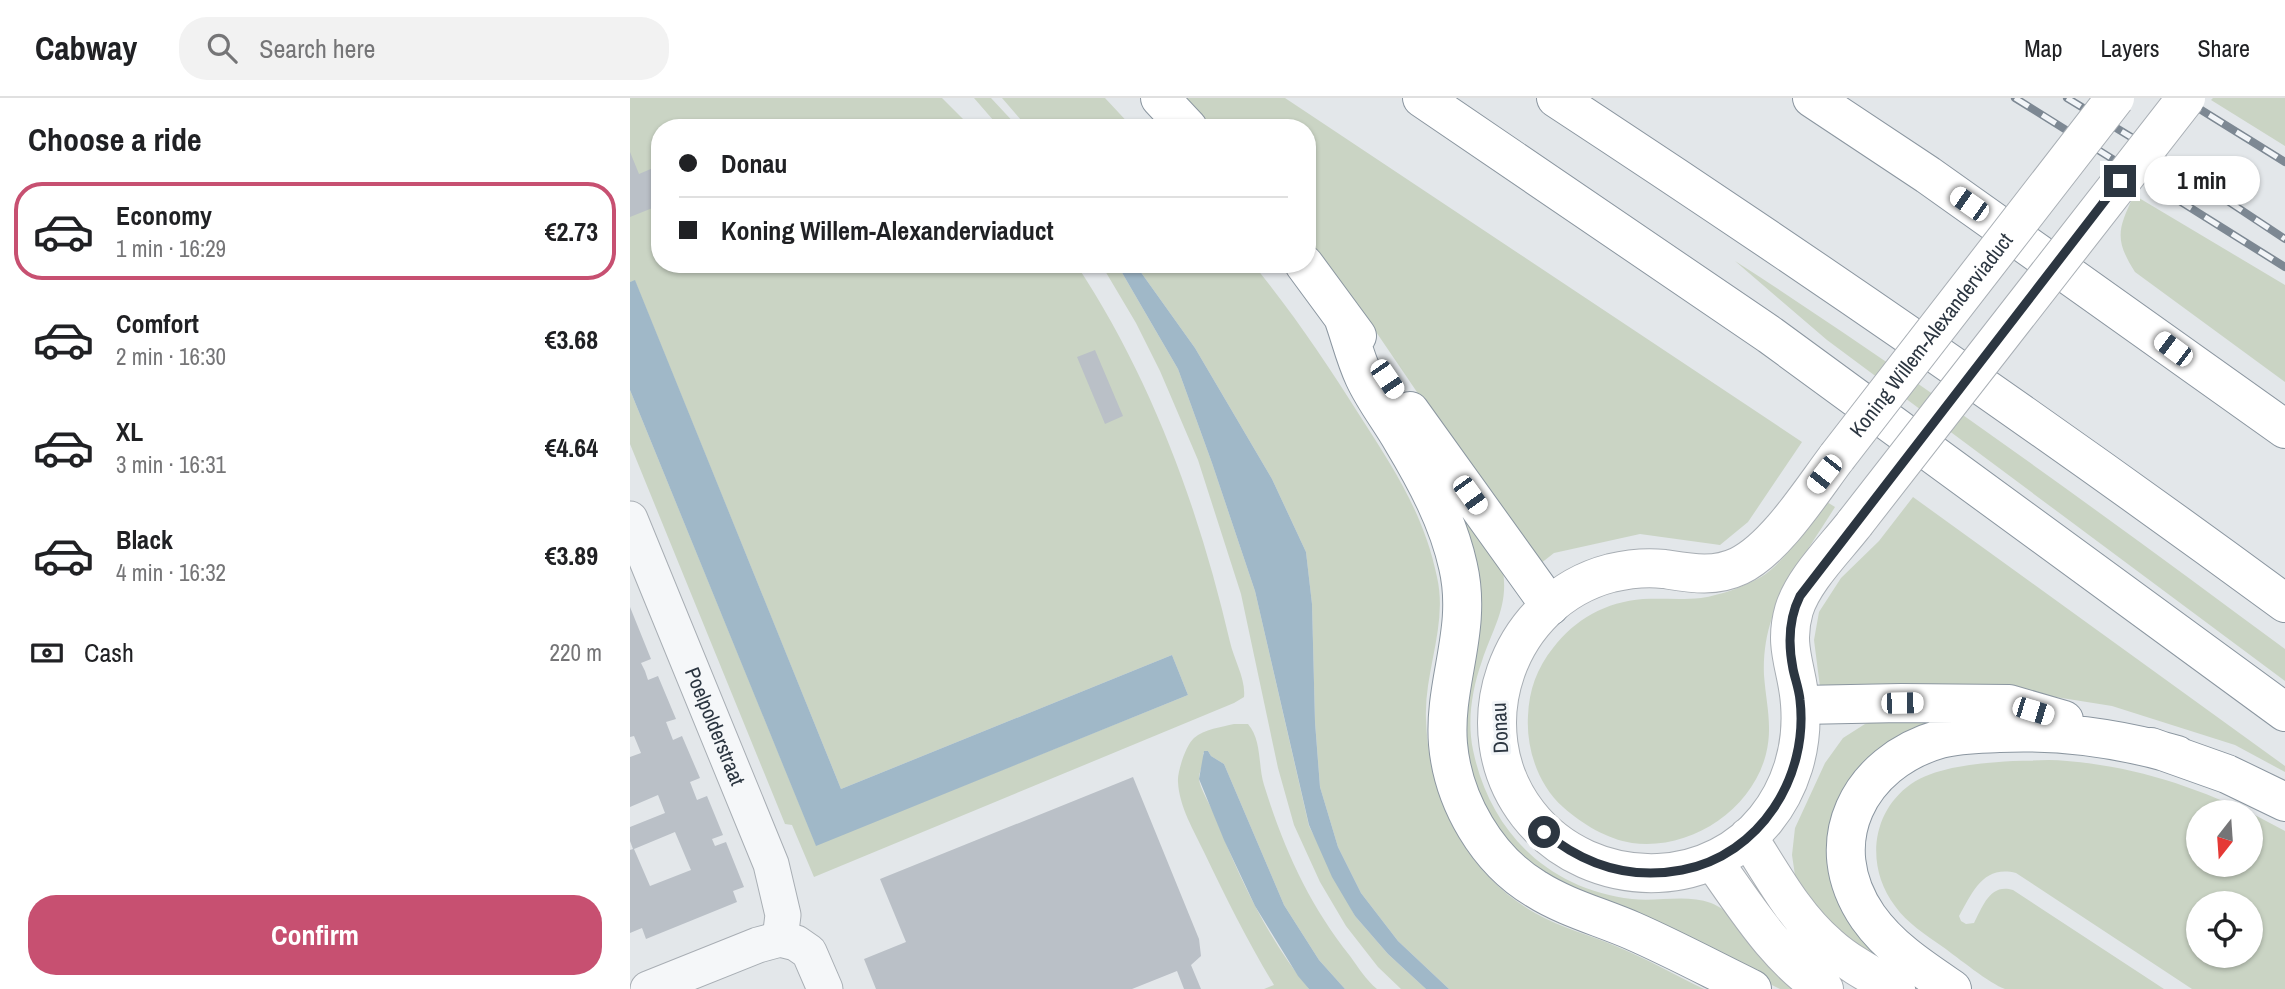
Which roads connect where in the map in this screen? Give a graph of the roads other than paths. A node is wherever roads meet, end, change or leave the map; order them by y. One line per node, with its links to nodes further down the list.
1 (1160, 98): 7 (main road)
2 (1422, 98): 18 (main road)
3 (1556, 98): 15 (main road)
4 (1812, 98): 8 (main road)
5 (2115, 98): 8 (main road, Koning Willem-Alexanderviaduct, bridge)
6 (2186, 98): 9 (main road, bridge)
7 (1180, 119)
8 (2010, 234): 9 (main road); 14 (main road, Koning Willem-Alexanderviaduct, bridge)
9 (2055, 265): 12 (main road); 17 (main road, Donau, bridge)
10 (1311, 273): 11 (main road)
11 (1343, 317): 16 (main road); 26 (main road)
12 (2285, 429)
13 (630, 519): 23 (street, Poelpolderstraat)
14 (1700, 574): 16 (main road, Donau)
15 (2285, 603)
16 (1550, 606): 22 (main road, Donau)
17 (1801, 705): 19 (main road); 21 (main road, Donau)
18 (2285, 712)
19 (2177, 755): 20 (main road); 29 (main road)
20 (2285, 802)
21 (1748, 837): 22 (main road, Donau); 28 (main road)
22 (1713, 861): 27 (main road)
23 (780, 939): 24 (street); 25 (street)
24 (648, 989)
25 (825, 989)
26 (1752, 989)
27 (1824, 989)
28 (1896, 989)
29 (1952, 989)

